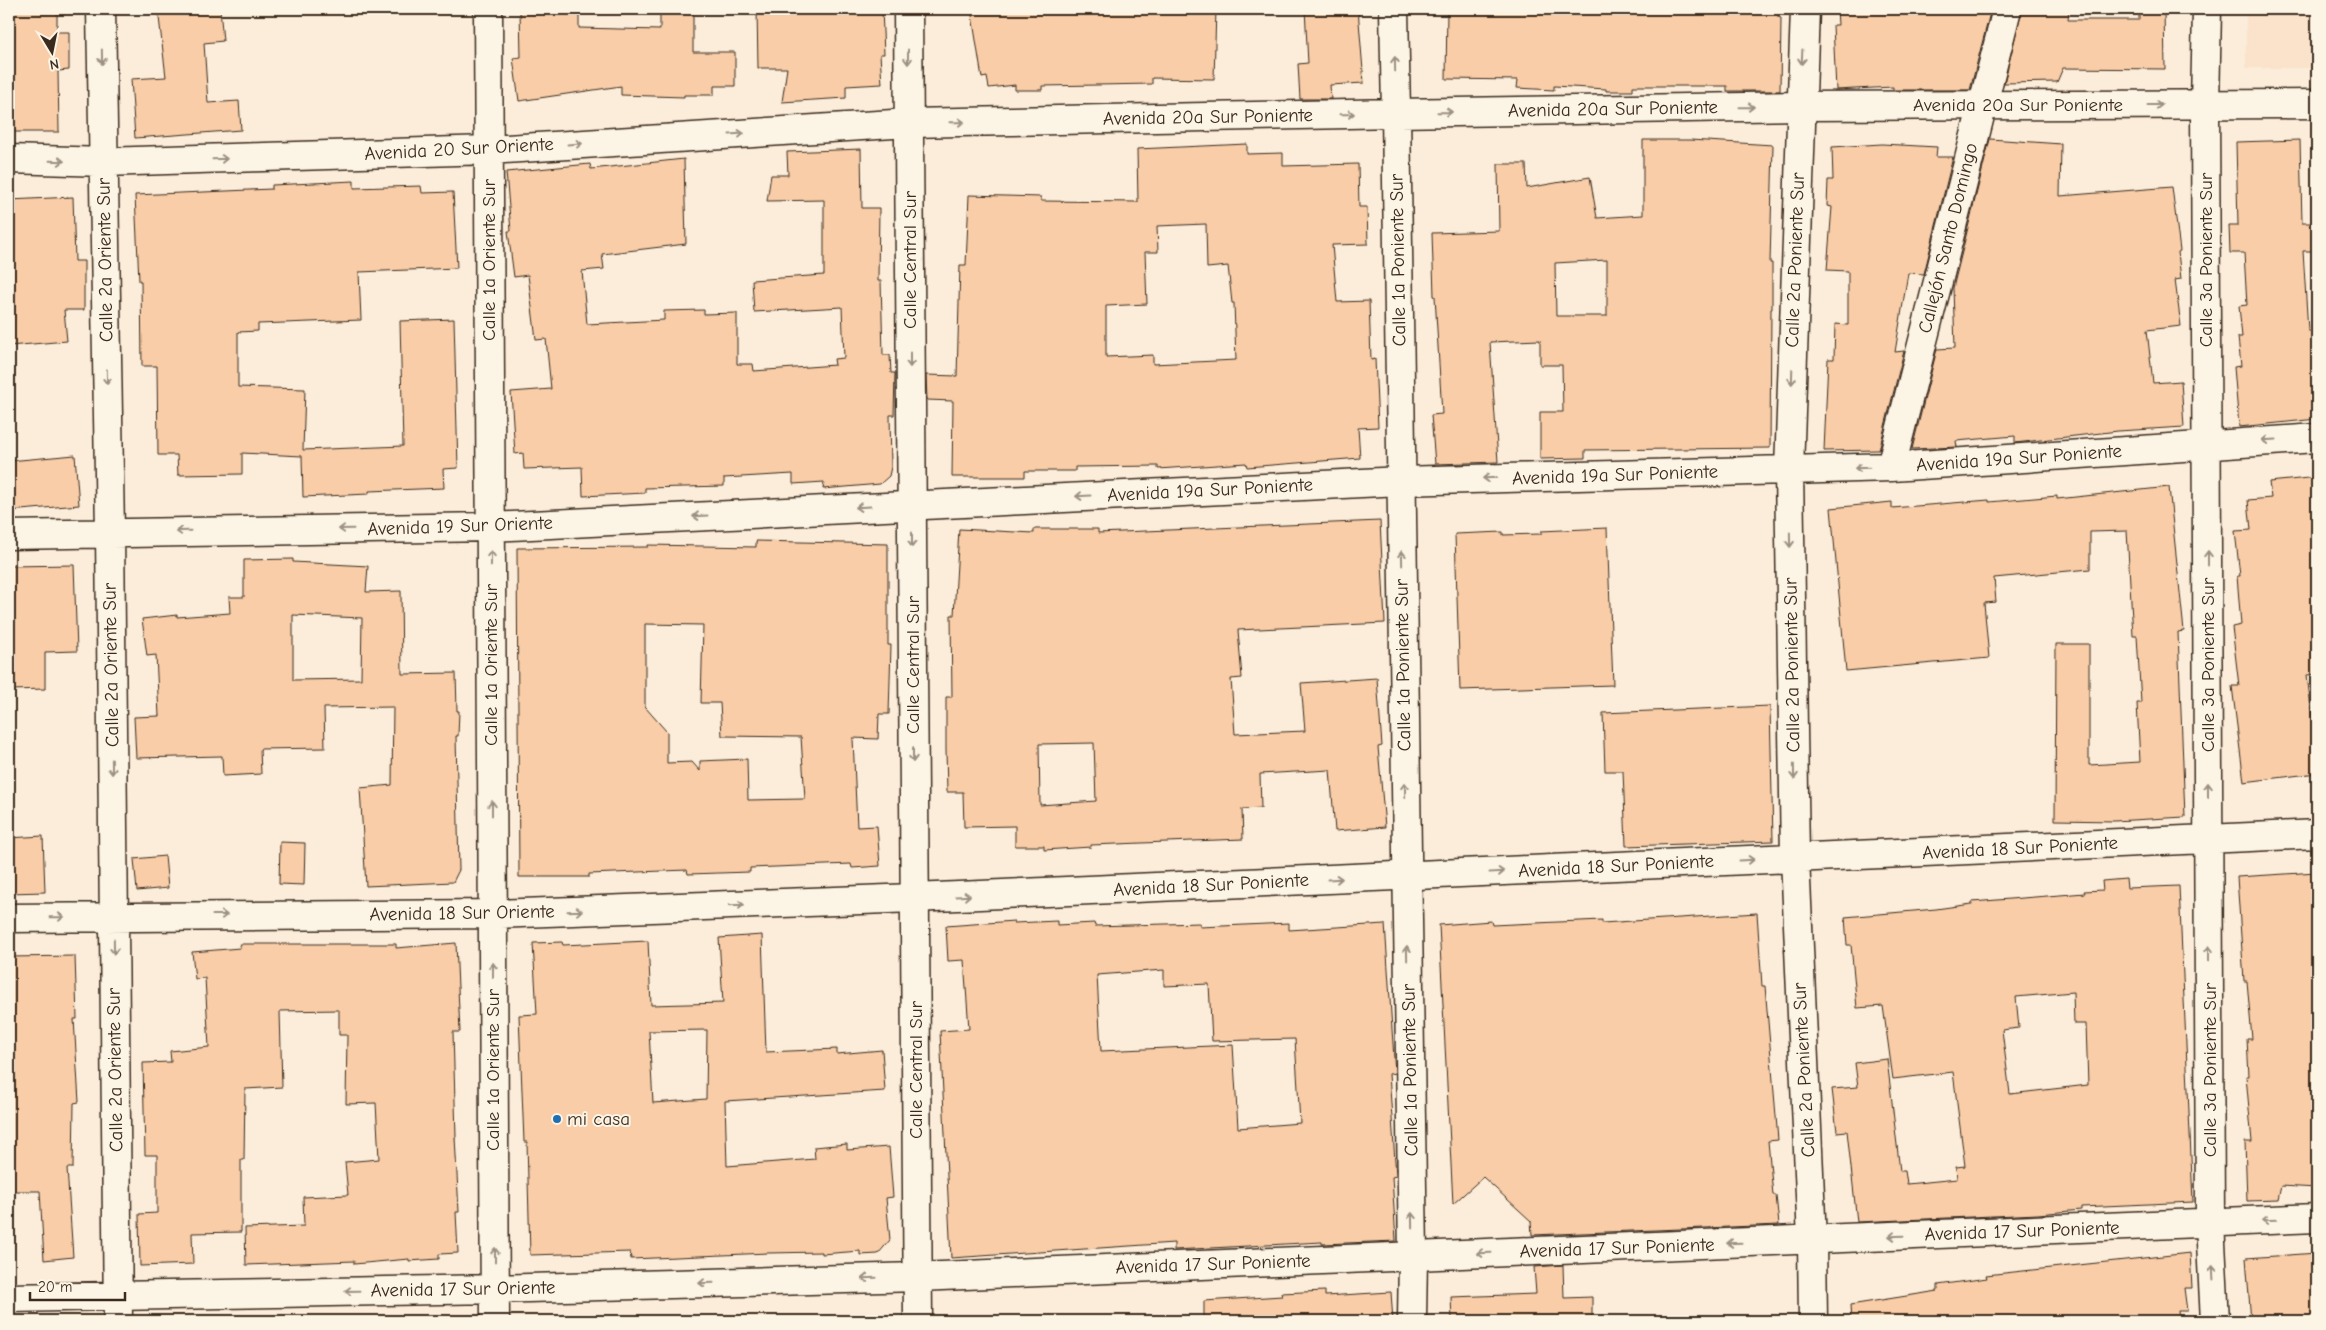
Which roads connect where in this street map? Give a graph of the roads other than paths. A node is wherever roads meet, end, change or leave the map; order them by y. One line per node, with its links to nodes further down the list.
1 (101, 9): 16 (street, Calle 2a Oriente Sur, one-way to 16)
2 (488, 9): 14 (street, Calle 1a Oriente Sur)
3 (908, 9): 13 (street, Calle Central Sur, one-way to 13)
4 (1394, 9): 12 (street, Calle 1a Poniente Sur, one-way to 4)
5 (1805, 9): 11 (street, Calle 2a Poniente Sur, one-way to 11)
6 (2007, 9): 9 (street, Callejón Santo Domingo)
7 (2207, 9): 10 (street, Calle 3a Poniente Sur)
8 (2317, 104): 10 (street, Avenida 20a Sur Poniente)
9 (1981, 105): 10 (street, Avenida 20a Sur Poniente, one-way to 10); 11 (street, Avenida 20a Sur Poniente); 19 (street, Callejón Santo Domingo)
10 (2205, 105): 18 (street, Calle 3a Poniente Sur)
11 (1800, 106): 12 (street, Avenida 20a Sur Poniente, one-way to 11); 20 (street, Calle 2a Poniente Sur, one-way to 20)
12 (1396, 113): 13 (street, Avenida 20a Sur Poniente, one-way to 12); 21 (street, Calle 1a Poniente Sur)
13 (908, 123): 14 (street, Avenida 20 Sur Oriente, one-way to 13); 22 (street, Calle Central Sur, one-way to 22)
14 (489, 150): 16 (street, Avenida 20 Sur Oriente, one-way to 14); 23 (street, Calle 1a Oriente Sur)
15 (9, 159): 16 (street, Avenida 20 Sur Oriente, one-way to 16)
16 (104, 162): 24 (street, Calle 2a Oriente Sur, one-way to 24)
17 (2317, 438): 18 (street, Avenida 19a Sur Poniente, one-way to 18)
18 (2207, 444): 19 (street, Avenida 19a Sur Poniente); 27 (street, Calle 3a Poniente Sur, one-way to 18)
19 (1891, 467): 20 (street, Avenida 19a Sur Poniente, one-way to 20)
20 (1789, 470): 21 (street, Avenida 19a Sur Poniente, one-way to 21); 28 (street, Calle 2a Poniente Sur, one-way to 28)
21 (1401, 481): 22 (street, Avenida 19a Sur Poniente, one-way to 22); 29 (street, Calle 1a Poniente Sur, one-way to 21)
22 (911, 505): 23 (street, Avenida 19 Sur Oriente, one-way to 23); 30 (street, Calle Central Sur, one-way to 30)
23 (491, 527): 24 (street, Avenida 19 Sur Oriente, one-way to 24); 31 (street, Calle 1a Oriente Sur, one-way to 23)
24 (110, 532): 25 (street, Avenida 19 Sur Oriente); 32 (street, Calle 2a Oriente Sur, one-way to 32)
25 (9, 536)
26 (2317, 834): 27 (street, Avenida 18 Sur Poniente)
27 (2208, 839): 28 (street, Avenida 18 Sur Poniente); 35 (street, Calle 3a Poniente Sur, one-way to 27)
28 (1795, 858): 29 (street, Avenida 18 Sur Poniente, one-way to 28); 36 (street, Calle 2a Poniente Sur)
29 (1406, 876): 30 (street, Avenida 18 Sur Poniente, one-way to 29); 37 (street, Calle 1a Poniente Sur, one-way to 29)
30 (914, 898): 31 (street, Avenida 18 Sur Oriente, one-way to 30); 38 (street, Calle Central Sur)
31 (493, 914): 32 (street, Avenida 18 Sur Oriente, one-way to 31); 39 (street, Calle 1a Oriente Sur, one-way to 31)
32 (114, 915): 33 (street, Avenida 18 Sur Oriente, one-way to 32); 41 (street, Calle 2a Oriente Sur, one-way to 41)
33 (9, 918)
34 (2317, 1218): 35 (street, Avenida 17 Sur Poniente, one-way to 35)
35 (2210, 1223): 36 (street, Avenida 17 Sur Poniente, one-way to 36); 46 (street, Calle 3a Poniente Sur, one-way to 35)
36 (1812, 1240): 37 (street, Avenida 17 Sur Poniente, one-way to 37); 45 (street, Calle 2a Poniente Sur)
37 (1413, 1256): 38 (street, Avenida 17 Sur Poniente); 44 (street, Calle 1a Poniente Sur)
38 (918, 1277): 39 (street, Avenida 17 Sur Oriente, one-way to 39); 43 (street, Calle Central Sur)
39 (495, 1289): 41 (street, Avenida 17 Sur Oriente, one-way to 41); 42 (street, Calle 1a Oriente Sur)
40 (9, 1298): 41 (street, Avenida 17 Sur Oriente)
41 (118, 1308)
42 (495, 1321)
43 (918, 1321)
44 (1412, 1321)
45 (1813, 1321)
46 (2215, 1321)

